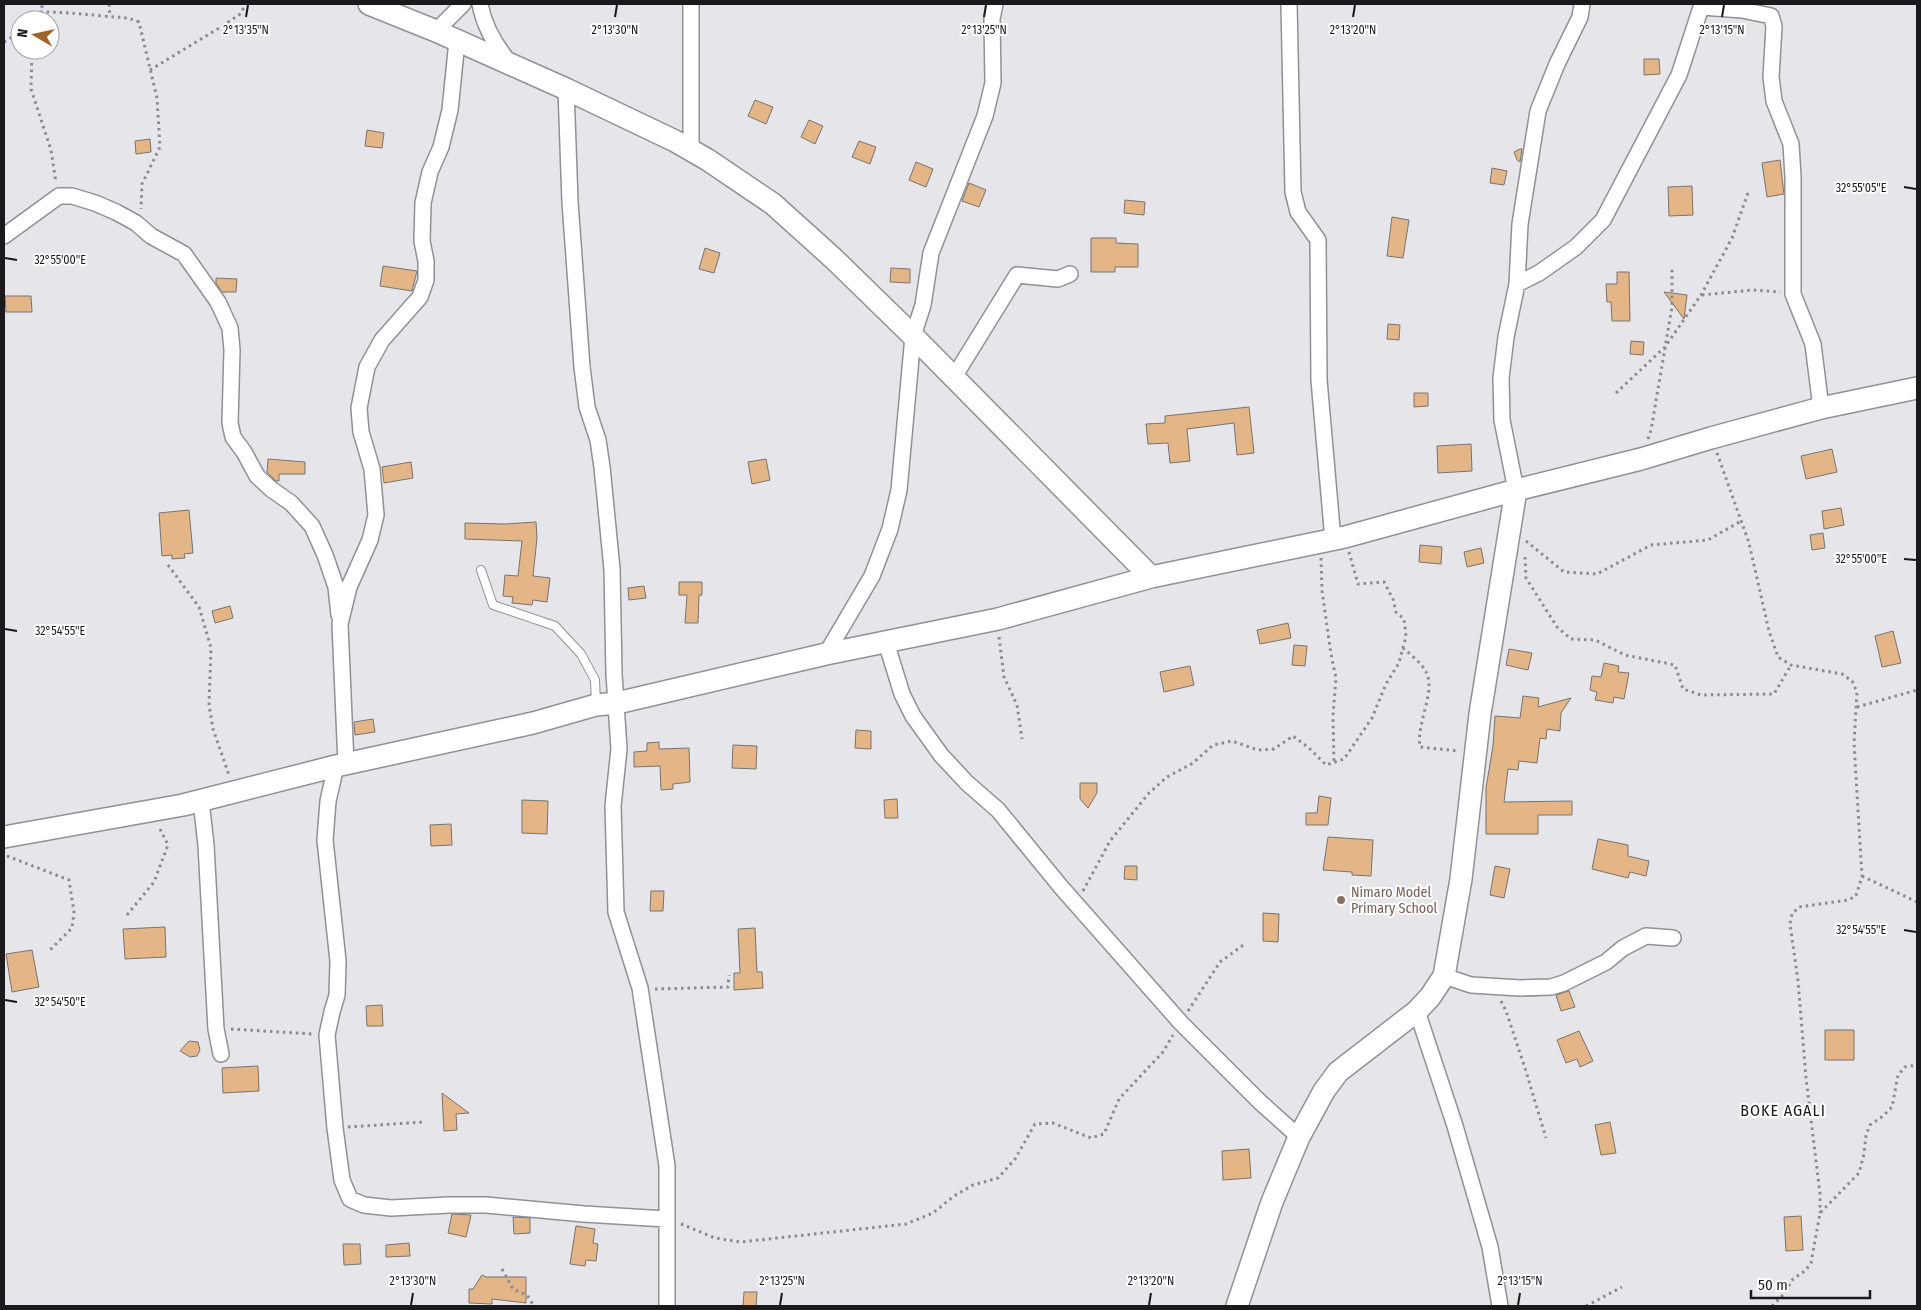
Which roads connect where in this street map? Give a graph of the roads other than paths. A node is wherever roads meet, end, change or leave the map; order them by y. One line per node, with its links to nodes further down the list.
1 (369, 4): 9 (street)
2 (463, 4): 9 (street)
3 (480, 4): 11 (street)
4 (691, 4): 13 (street)
5 (995, 4): 17 (street)
6 (1289, 4): 22 (street)
7 (1582, 4): 16 (street)
8 (1702, 5): 16 (street); 20 (street)
9 (436, 31): 10 (street)
10 (457, 41): 11 (street); 25 (street)
11 (511, 65): 12 (street)
12 (566, 89): 13 (street); 28 (street)
13 (691, 150): 17 (street)
14 (4, 236): 25 (street)
15 (1070, 274): 18 (street)
16 (1516, 284): 21 (street)
17 (913, 336): 18 (street); 27 (street)
18 (954, 377): 24 (street)
19 (1917, 388): 20 (street)
20 (1821, 408): 21 (street)
21 (1516, 490): 22 (street); 34 (street)
22 (1333, 540): 24 (street)
23 (480, 570): 29 (lane)
24 (1151, 577): 26 (street)
25 (340, 624): 30 (street)
26 (886, 642): 27 (street); 37 (street)
27 (826, 654): 28 (street)
28 (617, 702): 29 (street); 38 (street)
29 (596, 705): 30 (street)
30 (341, 765): 31 (street); 38 (street)
31 (201, 801): 32 (street); 36 (street)
32 (4, 837)
33 (1673, 938): 34 (street)
34 (1444, 976): 35 (street)
35 (1417, 1011): 37 (street); 41 (street)
36 (221, 1054)
37 (1299, 1137): 40 (street)
38 (666, 1219): 39 (street)
39 (667, 1306)
40 (1238, 1306)
41 (1500, 1306)

